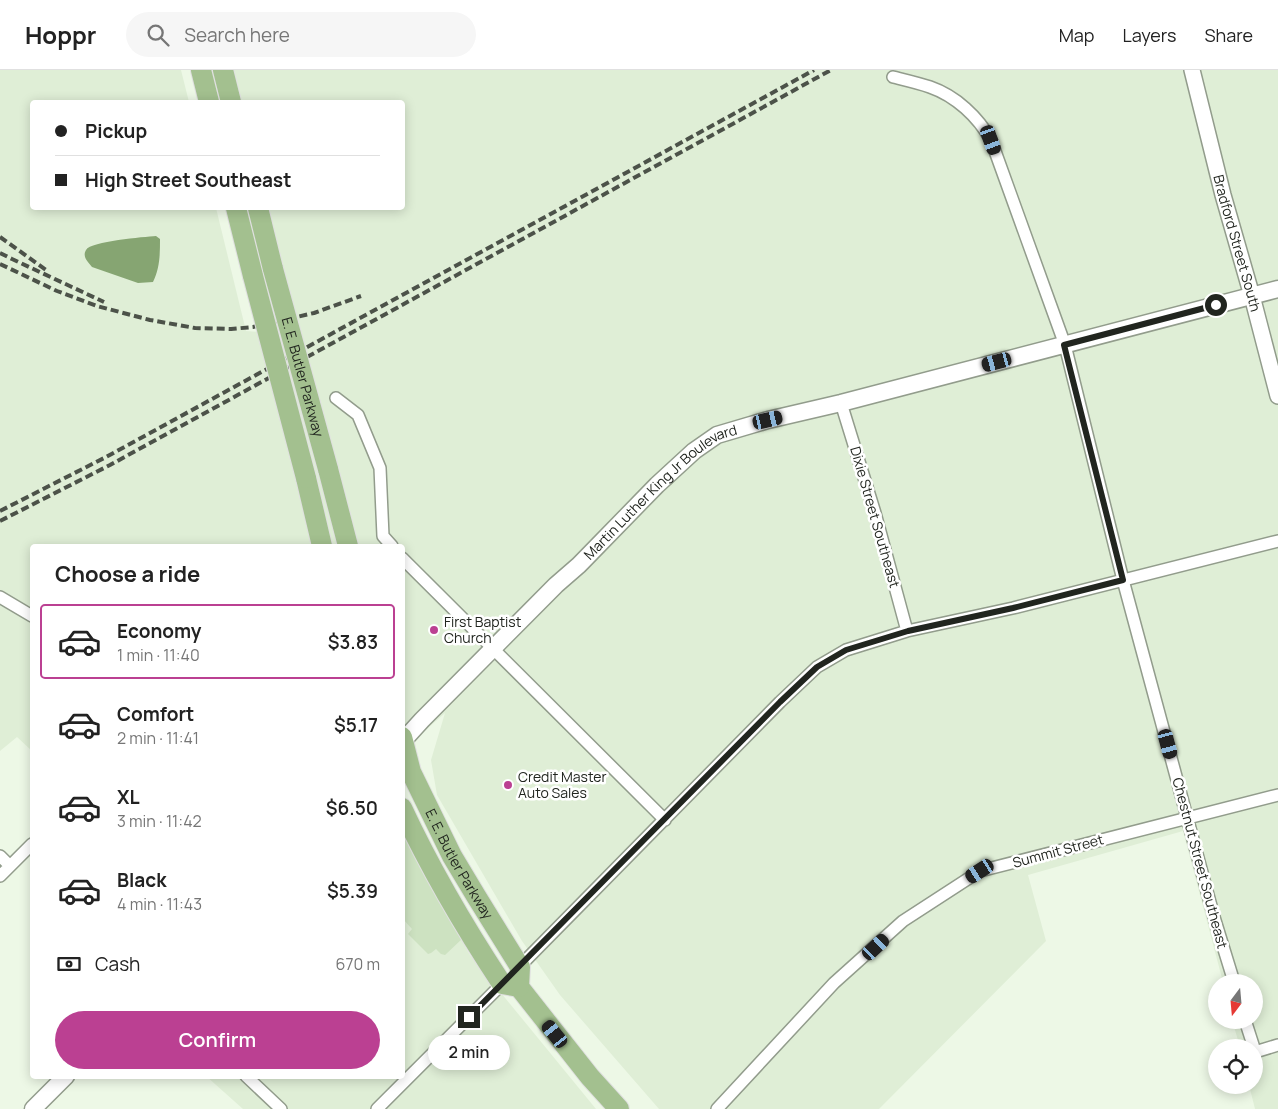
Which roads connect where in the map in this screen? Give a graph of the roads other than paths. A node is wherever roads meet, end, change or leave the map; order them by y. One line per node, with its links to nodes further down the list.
1 (201, 70): 5 (highway)
2 (223, 70): 6 (highway)
3 (1192, 70): 10 (street, Bradford Street South)
4 (893, 77): 11 (street, Chestnut Street Southeast)
5 (208, 100)
6 (230, 100)
7 (236, 210): 16 (highway, E. E. Butler Parkway, bridge)
8 (258, 210): 17 (highway, E. E. Butler Parkway, bridge)
9 (1278, 289): 10 (main road, Martin Luther King Jr Boulevard)
10 (1252, 296): 11 (main road, Martin Luther King Jr Boulevard); 12 (street, Bradford Street South)
11 (1064, 345): 14 (main road, Martin Luther King Jr Boulevard); 20 (street, Chestnut Street Southeast)
12 (1278, 396)
13 (336, 398): 18 (street)
14 (841, 403): 23 (street, Dixie Street Southeast); 24 (main road, Martin Luther King Jr Boulevard)
15 (1278, 541): 20 (street)
16 (322, 544)
17 (347, 544)
18 (390, 544)
19 (405, 561): 24 (street)
20 (1123, 580): 23 (street); 29 (street, Chestnut Street Southeast)
21 (0, 597): 22 (street)
22 (30, 615)
23 (908, 631): 30 (street)
24 (494, 648): 25 (main road, Martin Luther King Jr Boulevard); 30 (street)
25 (405, 738)
26 (405, 748): 35 (highway, E. E. Butler Parkway)
27 (1278, 794): 29 (street, Summit Street)
28 (405, 817): 37 (highway, E. E. Butler Parkway)
29 (1187, 817): 36 (street, Chestnut Street Southeast); 46 (street, Summit Street)
30 (665, 820): 35 (street)
31 (30, 846): 33 (street)
32 (0, 856): 33 (street)
33 (10, 866): 34 (street)
34 (0, 876)
35 (520, 967): 37 (highway)
36 (1232, 974)
37 (510, 986): 44 (street); 45 (highway, E. E. Butler Parkway)
38 (1278, 1045): 39 (street)
39 (1263, 1048)
40 (63, 1079): 42 (main road)
41 (249, 1079): 43 (street)
42 (33, 1109)
43 (281, 1109)
44 (377, 1109)
45 (619, 1109)
46 (717, 1109)

